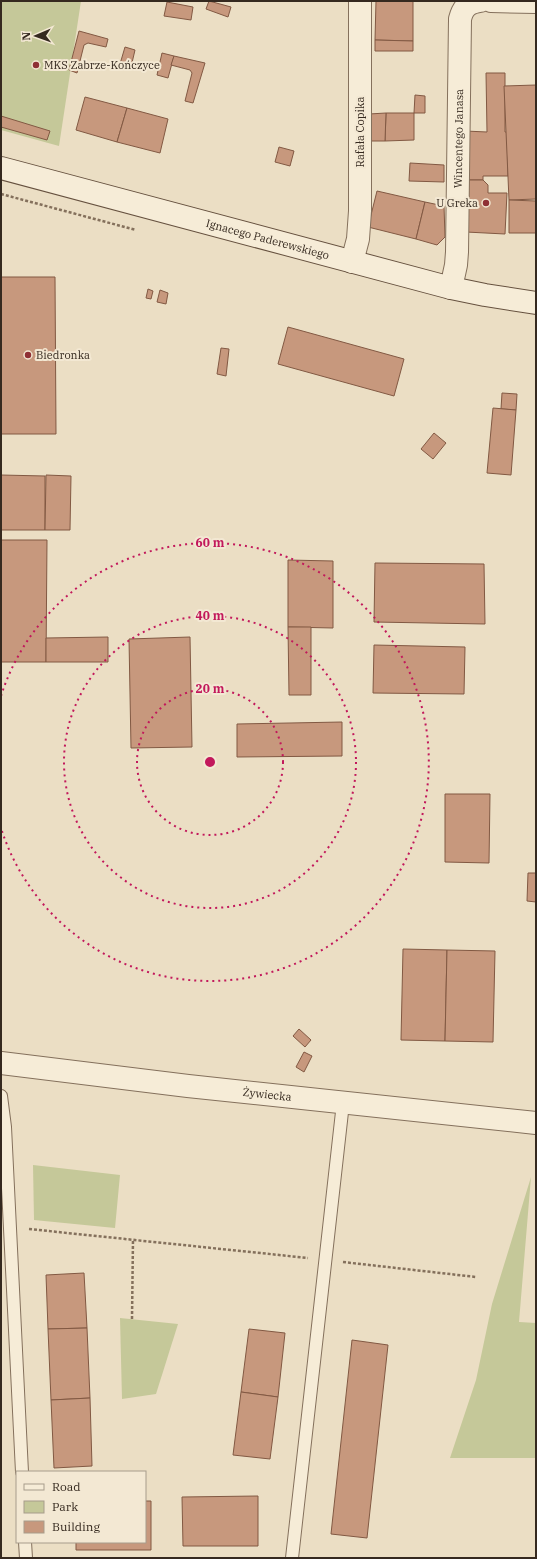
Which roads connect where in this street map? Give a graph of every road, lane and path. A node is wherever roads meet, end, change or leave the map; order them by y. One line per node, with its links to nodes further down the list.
1 (360, 1): 6 (street, Rafała Copika)
2 (480, 1): 7 (street, Wincentego Janasa)
3 (491, 1): 4 (street)
4 (536, 2)
5 (1, 168): 6 (street, Ignacego Paderewskiego)
6 (352, 262): 7 (street, Ignacego Paderewskiego)
7 (451, 288): 8 (street, Ignacego Paderewskiego)
8 (536, 303)
9 (1, 1063): 11 (street, Żywiecka)
10 (1, 1096): 18 (lane)
11 (343, 1103): 12 (street, Żywiecka); 15 (lane)
12 (535, 1123)
13 (24, 1228): 14 (path)
14 (133, 1239): 15 (path); 17 (path)
15 (325, 1260): 16 (path); 21 (lane)
16 (476, 1276)
17 (132, 1319)
18 (22, 1471)
19 (25, 1543): 20 (lane)
20 (26, 1558)
21 (292, 1558)

